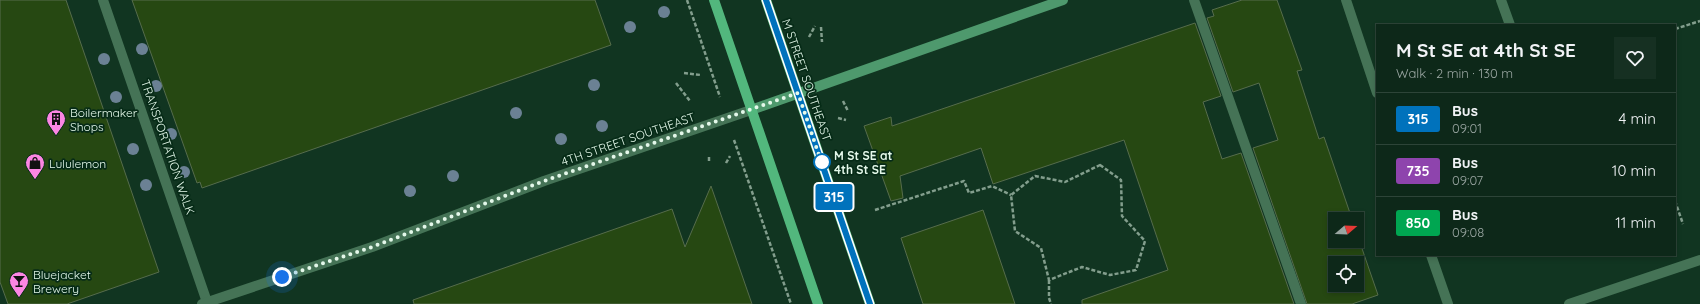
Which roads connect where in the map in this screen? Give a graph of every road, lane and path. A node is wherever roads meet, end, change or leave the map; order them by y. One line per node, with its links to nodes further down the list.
1 (103, 0): 40 (street, TRANSPORTATION WALK)
2 (687, 0): 26 (path)
3 (714, 0): 24 (main road)
4 (766, 0): 21 (main road, M STREET SOUTHEAST)
5 (1063, 0): 9 (street, 4TH STREET SOUTHEAST)
6 (1194, 0): 45 (street)
7 (1346, 0): 20 (street)
8 (1501, 0): 11 (street)
9 (1042, 3): 21 (street, 4TH STREET SOUTHEAST)
10 (1700, 21): 14 (path)
11 (1510, 24)
12 (815, 26): 15 (path)
13 (821, 27): 16 (path)
14 (1676, 29)
15 (809, 36)
16 (822, 42)
17 (684, 73): 18 (path)
18 (701, 75)
19 (676, 83): 23 (path)
20 (1376, 90)
21 (798, 93): 24 (street, 4TH STREET SOUTHEAST); 43 (main road, M STREET SOUTHEAST)
22 (842, 99): 25 (path)
23 (690, 101)
24 (751, 110): 26 (street, 4TH STREET SOUTHEAST); 42 (main road)
25 (848, 111)
26 (727, 118): 40 (street, 4TH STREET SOUTHEAST); 41 (path)
27 (838, 118): 28 (path)
28 (846, 120)
29 (730, 156): 32 (path)
30 (709, 157): 31 (path)
31 (709, 161)
32 (726, 163)
33 (1011, 195): 35 (path); 39 (path); 39 (path)
34 (1676, 204): 36 (path)
35 (875, 210)
36 (1683, 224)
37 (1431, 256): 46 (street)
38 (1700, 260): 47 (street)
39 (1049, 280): 44 (path)
40 (204, 303)
41 (791, 304)
42 (818, 304)
43 (870, 304)
44 (1051, 304)
45 (1300, 304)
46 (1448, 304)
47 (1569, 304)

